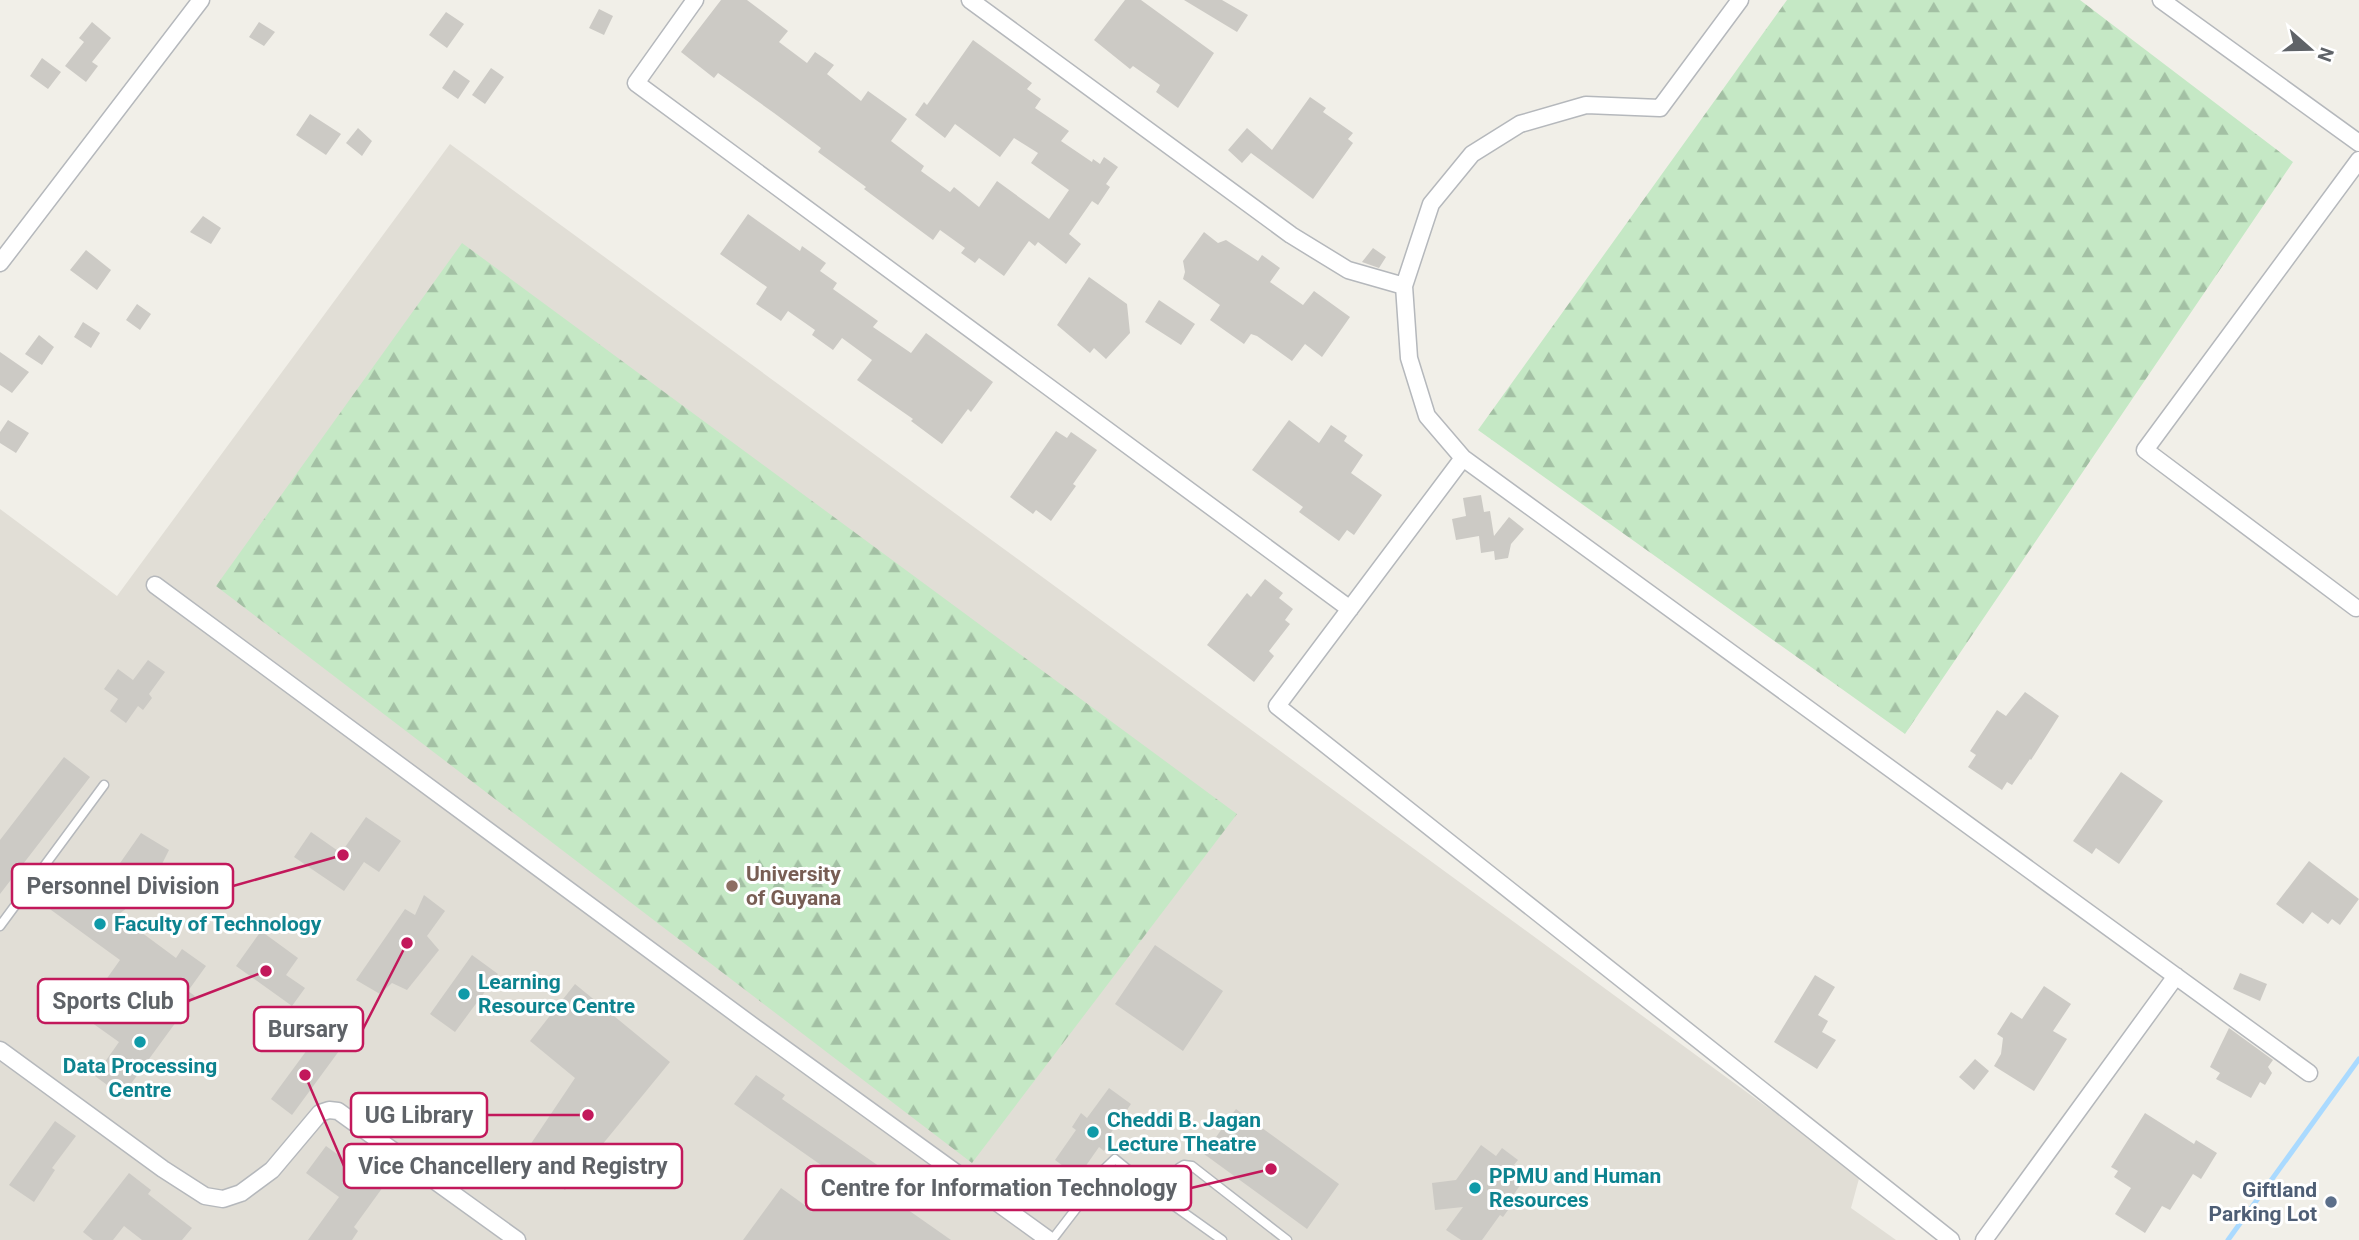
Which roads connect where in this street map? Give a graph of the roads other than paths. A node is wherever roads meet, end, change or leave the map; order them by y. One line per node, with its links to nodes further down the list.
1 (201, 0): 8 (street)
2 (695, 0): 12 (street)
3 (970, 0): 9 (street)
4 (1740, 0): 9 (street)
5 (2161, 0): 6 (street)
6 (2359, 143)
7 (2359, 160): 13 (street)
8 (0, 263)
9 (1404, 286): 10 (street)
10 (1463, 458): 12 (street); 16 (street)
11 (155, 584): 21 (street)
12 (1350, 609): 24 (street)
13 (2358, 609)
14 (104, 785): 15 (lane)
15 (0, 926)
16 (2176, 976): 18 (street); 25 (street)
17 (0, 1050): 20 (street)
18 (2309, 1073)
19 (1159, 1195): 21 (lane); 22 (lane); 23 (lane)
20 (517, 1240)
21 (1051, 1240)
22 (1222, 1240)
23 (1287, 1240)
24 (1951, 1240)
25 (1984, 1240)

